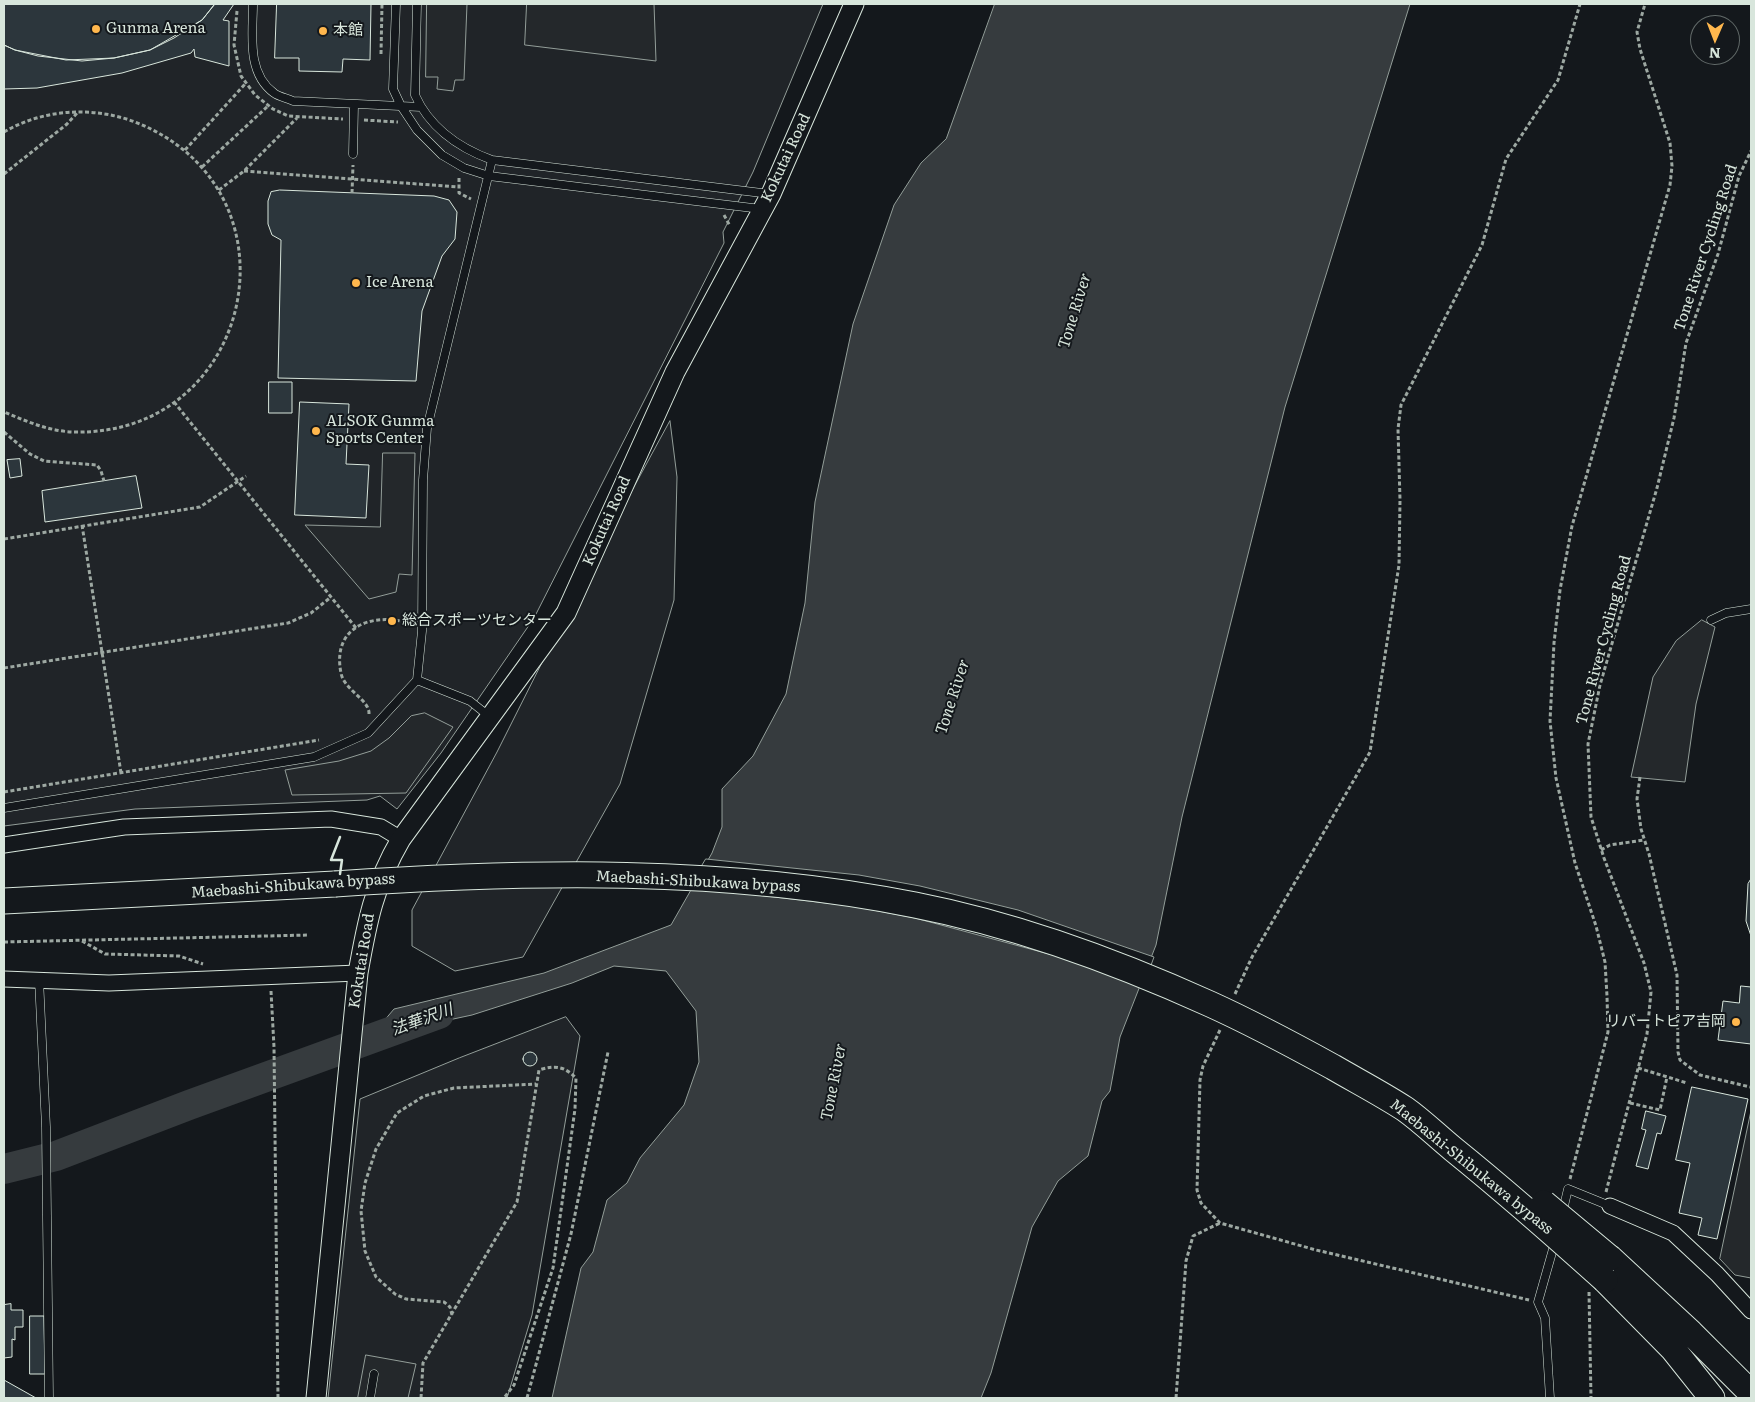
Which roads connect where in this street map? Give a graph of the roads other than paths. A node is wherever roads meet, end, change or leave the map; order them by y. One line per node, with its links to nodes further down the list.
1 (253, 4): 5 (lane)
2 (396, 4): 6 (lane)
3 (417, 4): 7 (lane)
4 (854, 4): 11 (street, Kokutai Road)
5 (354, 105): 6 (lane); 8 (lane)
6 (400, 106): 7 (lane); 10 (lane)
7 (421, 107): 9 (lane)
8 (353, 154)
9 (492, 160): 10 (lane); 11 (lane)
10 (489, 176): 11 (lane); 14 (lane)
11 (767, 202): 15 (street, Kokutai Road)
12 (1751, 609): 13 (lane)
13 (1711, 620)
14 (417, 680): 15 (lane); 16 (lane)
15 (491, 717): 17 (street, Kokutai Road)
16 (4, 808)
17 (401, 839): 18 (street); 20 (street, Kokutai Road)
18 (4, 845)
19 (4, 901): 24 (highway, Maebashi-Shibukawa bypass, bridge)
20 (358, 974): 22 (street); 30 (street, Kokutai Road)
21 (4, 979): 22 (street)
22 (39, 979): 29 (lane)
23 (1608, 1200): 25 (street); 32 (lane)
24 (1601, 1274): 27 (highway, Maebashi-Shibukawa bypass); 28 (highway)
25 (1751, 1311)
26 (374, 1374): 31 (lane)
27 (1701, 1388): 33 (highway, Maebashi-Shibukawa bypass)
28 (1751, 1394)
29 (50, 1398)
30 (316, 1398)
31 (370, 1398)
32 (1550, 1398)
33 (1712, 1398)

